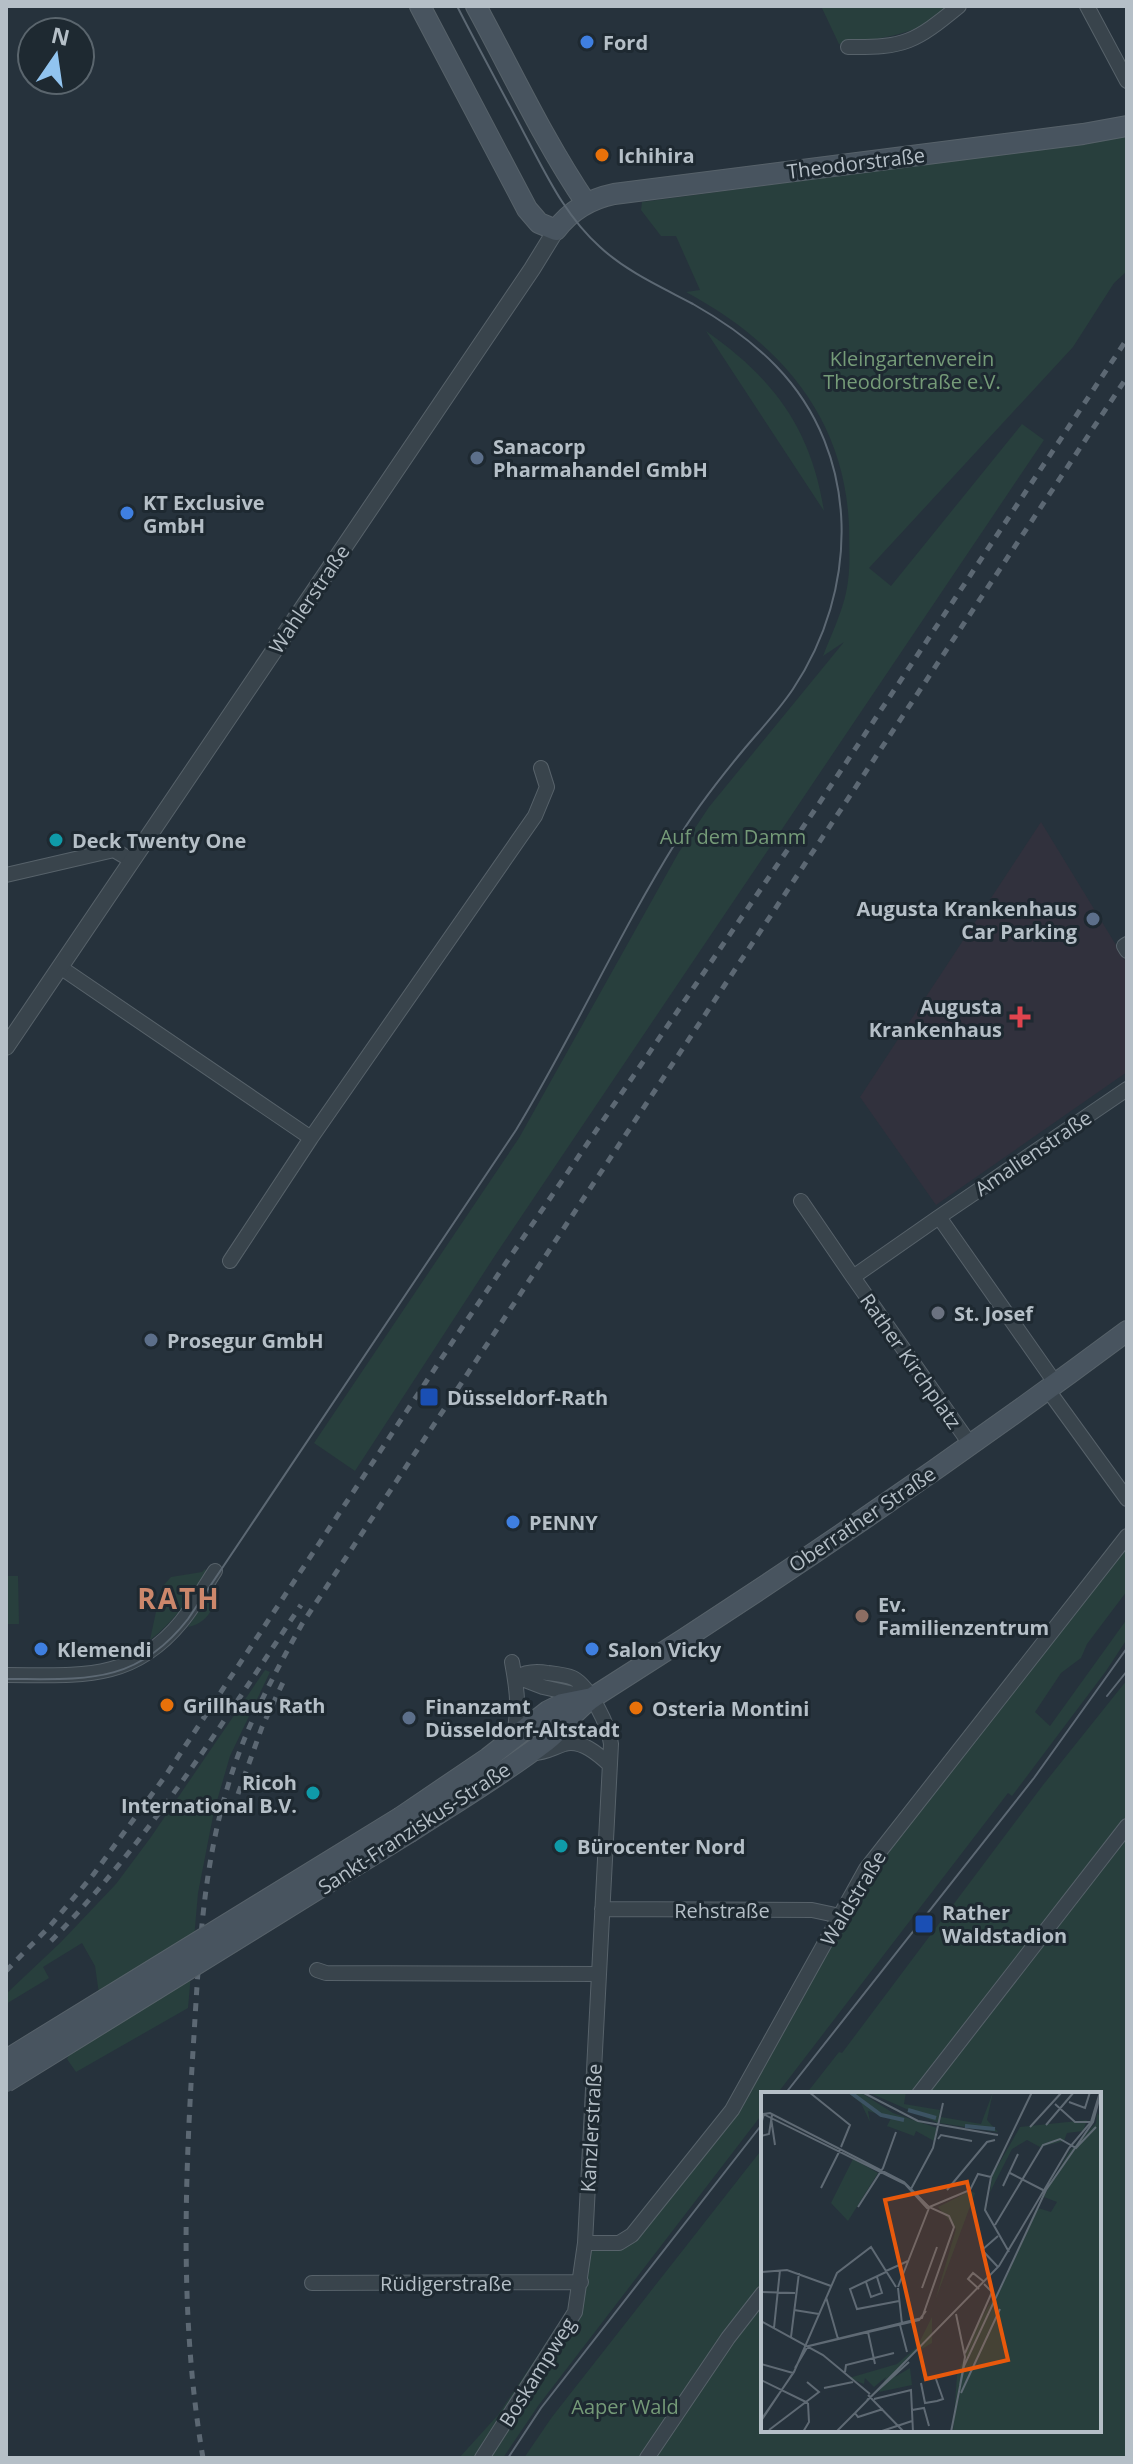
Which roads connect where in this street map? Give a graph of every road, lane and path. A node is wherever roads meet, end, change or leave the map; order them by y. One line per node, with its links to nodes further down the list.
1 (420, 6): 9 (main road)
2 (476, 6): 8 (main road)
3 (959, 6): 5 (street)
4 (1087, 6): 6 (street)
5 (848, 47)
6 (1127, 81)
7 (1127, 126): 8 (main road, Theodorstraße)
8 (586, 203): 9 (main road, Theodorstraße)
9 (556, 230): 11 (street, Wahlerstraße)
10 (541, 768): 16 (street)
11 (131, 860): 12 (street); 13 (street, Wahlerstraße)
12 (6, 875)
13 (60, 967): 14 (street, Wahlerstraße); 16 (street)
14 (6, 1047)
15 (1127, 1089): 18 (street, Amalienstraße)
16 (311, 1138): 19 (street)
17 (801, 1201): 20 (street, Rather Kirchplatz)
18 (939, 1217): 20 (street, Rather Kirchplatz); 22 (street)
19 (230, 1261)
20 (853, 1277): 23 (street, Rather Kirchplatz)
21 (1127, 1331): 22 (main road, Oberrather Straße)
22 (1052, 1387): 23 (main road, Oberrather Straße); 24 (street)
23 (970, 1444): 30 (main road, Oberrather Straße)
24 (1127, 1499)
25 (1127, 1536): 37 (street, Waldstraße)
26 (215, 1571): 28 (street)
27 (512, 1662): 29 (street)
28 (6, 1675)
29 (517, 1677): 30 (street); 31 (street)
30 (592, 1698): 31 (main road, Sankt-Franziskus-Straße); 32 (main road, Sankt-Franziskus-Straße); 33 (street, Kanzlerstraße)
31 (511, 1741): 34 (main road, Sankt-Franziskus-Straße)
32 (528, 1754): 33 (street); 34 (main road, Sankt-Franziskus-Straße)
33 (610, 1765): 36 (street, Kanzlerstraße)
34 (405, 1824): 40 (main road, Sankt-Franziskus-Straße, bridge); 41 (main road, Sankt-Franziskus-Straße, bridge)
35 (1127, 1826): 42 (street)
36 (602, 1909): 37 (street, Rehstraße); 39 (street, Kanzlerstraße)
37 (840, 1916): 43 (street, Waldstraße)
38 (317, 1970): 39 (street)
39 (598, 1974): 43 (street, Kanzlerstraße)
40 (6, 2060)
41 (6, 2082)
42 (921, 2092)
43 (585, 2243): 44 (street, Kanzlerstraße)
44 (581, 2282): 45 (street, Rüdigerstraße); 47 (street, Boskampweg)
45 (312, 2283)
46 (761, 2296): 48 (street)
47 (482, 2458)
48 (647, 2458)

